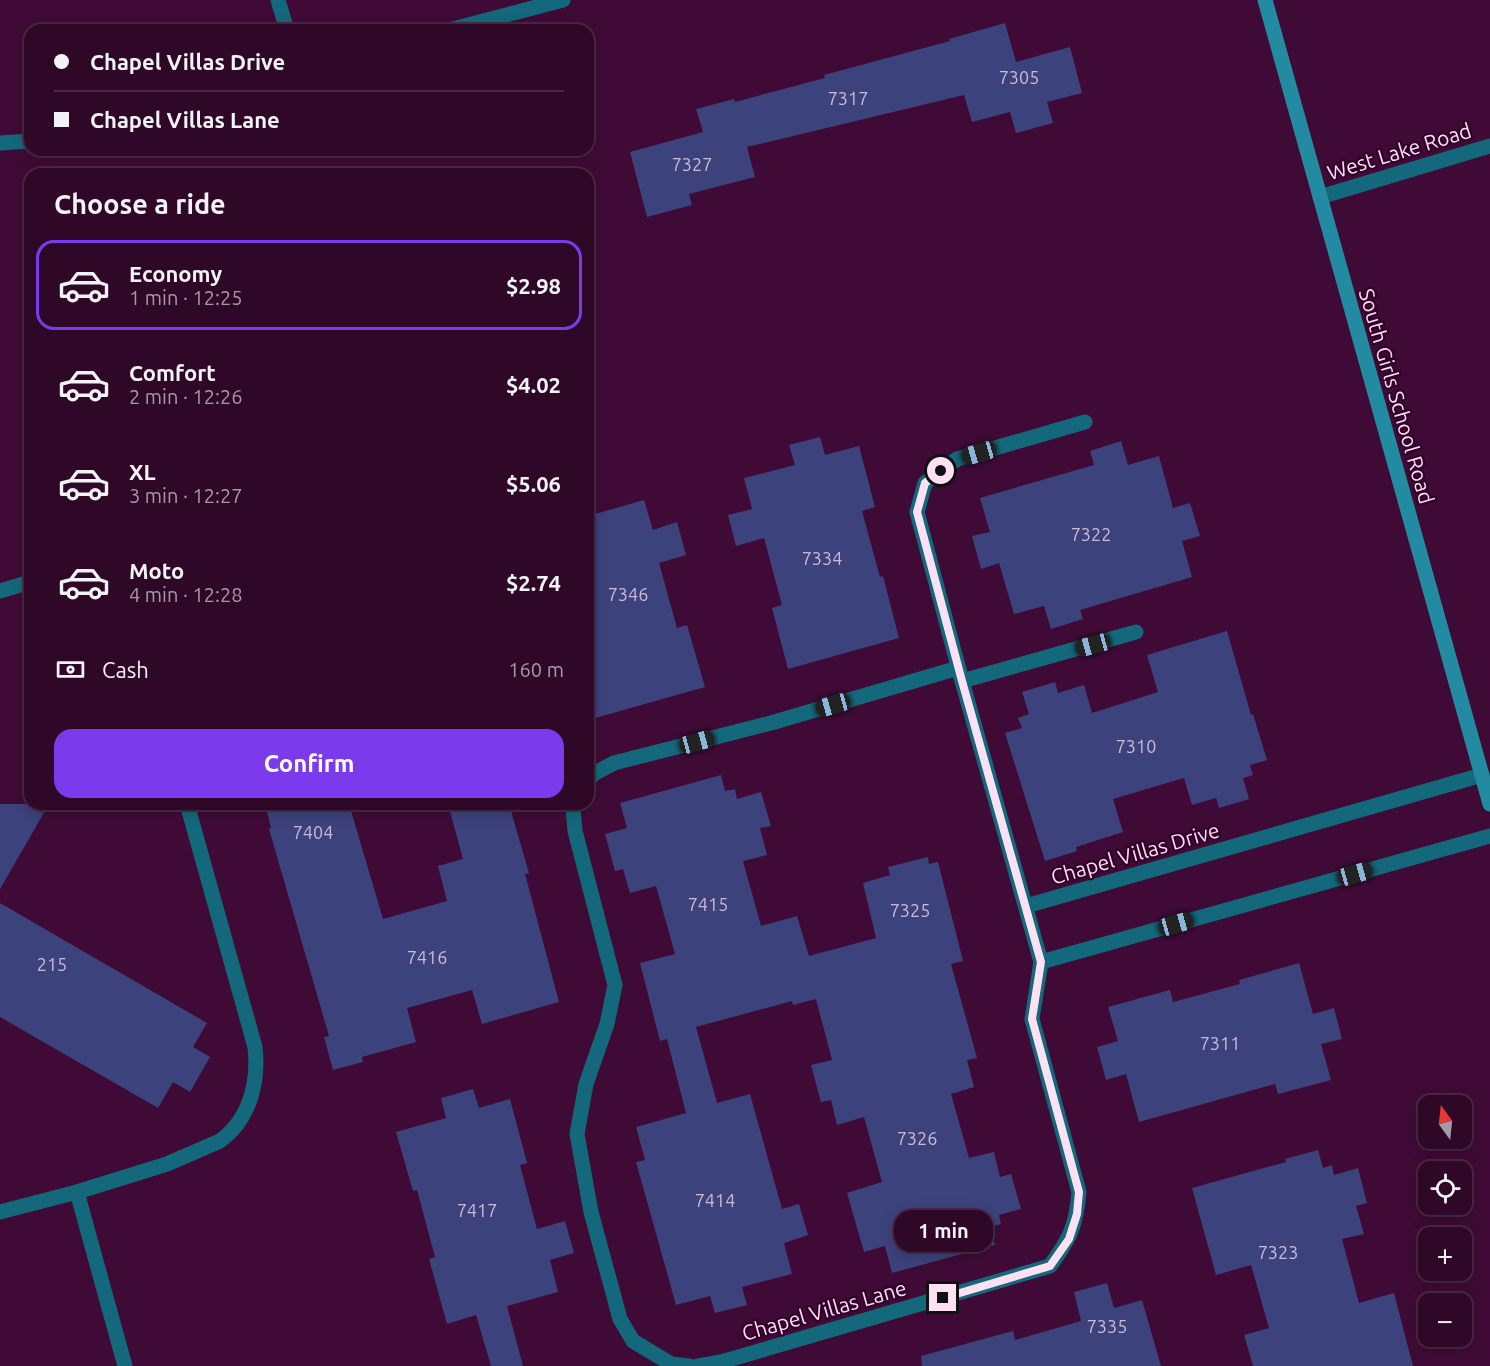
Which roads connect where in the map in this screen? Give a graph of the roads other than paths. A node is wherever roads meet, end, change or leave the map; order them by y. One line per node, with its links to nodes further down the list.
1 (278, 0): 4 (street)
2 (563, 0): 5 (street)
3 (1265, 0): 9 (main road, South Girls School Road)
4 (285, 24)
5 (472, 24)
6 (24, 142): 7 (street)
7 (0, 144)
8 (1490, 146): 9 (street, West Lake Road)
9 (1320, 197): 16 (main road, South Girls School Road)
10 (1084, 422): 14 (street)
11 (24, 584): 12 (street)
12 (0, 591)
13 (1136, 632): 14 (street)
14 (960, 674): 15 (street); 21 (street)
15 (594, 774)
16 (1482, 775): 17 (main road, South Girls School Road); 21 (street, Chapel Villas Drive)
17 (1490, 803)
18 (189, 810): 23 (street)
19 (573, 810): 26 (street)
20 (1490, 836): 22 (street)
21 (1026, 906): 22 (street, Chapel Villas Lane)
22 (1041, 962): 27 (street, Chapel Villas Lane)
23 (77, 1192): 24 (street); 25 (street)
24 (0, 1212)
25 (125, 1366)
26 (689, 1366)
27 (698, 1366)

